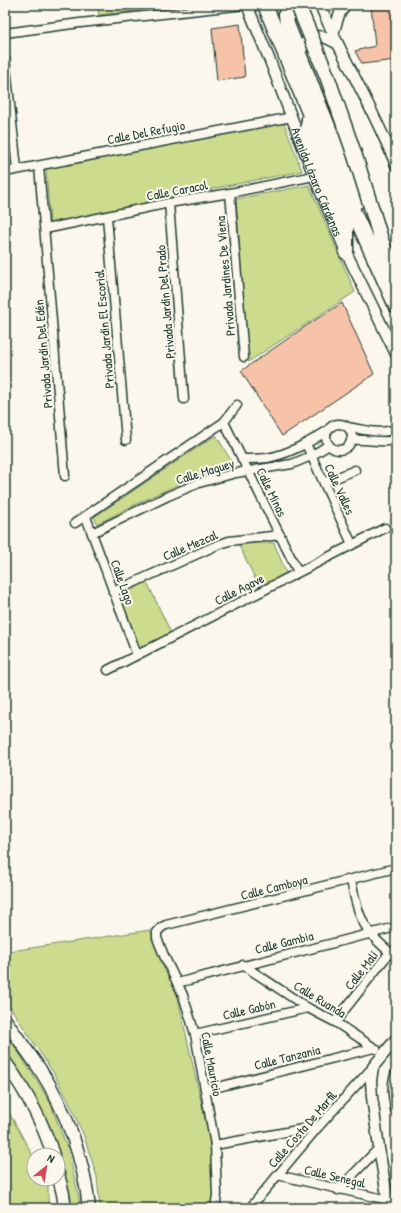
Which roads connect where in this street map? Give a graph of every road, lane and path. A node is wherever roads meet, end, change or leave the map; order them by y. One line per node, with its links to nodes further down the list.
1 (246, 5): 7 (street); 13 (street, Avenida Lázaro Cárdenas)
2 (265, 5): 12 (highway, Avenida Lázaro Cárdenas)
3 (287, 5): 10 (highway)
4 (298, 5): 25 (highway, bridge)
5 (320, 5): 8 (street)
6 (345, 5): 8 (street)
7 (5, 33)
8 (332, 34): 9 (street)
9 (338, 44): 10 (street); 14 (street)
10 (300, 53): 24 (highway)
11 (5, 58): 16 (street)
12 (310, 115): 23 (highway); 24 (highway, Avenida Lázaro Cárdenas)
13 (292, 117): 15 (street, Calle Del Refugio); 18 (street, Avenida Lázaro Cárdenas)
14 (396, 165)
15 (39, 166): 16 (street, Calle Del Refugio); 22 (street, Privada Jardín Del Edén)
16 (17, 169): 17 (street, Calle Del Refugio)
17 (5, 172)
18 (314, 176): 19 (street, Calle Caracol); 23 (street, Avenida Lázaro Cárdenas)
19 (230, 193): 20 (street, Calle Caracol); 28 (street, Privada Jardines De Viena)
20 (169, 203): 21 (street, Calle Caracol); 29 (street, Privada Jardín Del Prado)
21 (107, 217): 22 (street, Calle Caracol); 35 (street, Privada Jardín El Escorial)
22 (45, 229): 44 (street, Privada Jardín Del Edén)
23 (346, 252): 27 (street, Avenida Lázaro Cárdenas)
24 (378, 266): 26 (highway, Avenida Lázaro Cárdenas)
25 (396, 274)
26 (396, 306)
27 (396, 354)
28 (244, 357)
29 (184, 399)
30 (237, 405): 31 (street, Calle Maguey)
31 (224, 422): 41 (street, Calle Minas); 46 (street, Calle Maguey)
32 (347, 427): 33 (street); 34 (street); 36 (street)
33 (394, 429): 37 (street)
34 (327, 431): 38 (street, Calle Maguey); 39 (street)
35 (126, 440)
36 (351, 440): 37 (street); 39 (street)
37 (395, 441)
38 (306, 444): 40 (street, Calle Valles); 41 (street, Calle Maguey)
39 (329, 445): 40 (street, Calle Maguey)
40 (311, 456): 43 (street, Calle Maguey); 45 (street, Calle Valles)
41 (242, 459): 43 (street, Calle Minas)
42 (355, 470): 45 (street)
43 (248, 471): 49 (street, Calle Maguey); 50 (street, Calle Minas)
44 (65, 476)
45 (324, 483): 51 (street, Calle Valles)
46 (86, 517): 47 (street, Calle Maguey); 49 (street, Calle Lago)
47 (75, 523)
48 (385, 528): 51 (street, Calle Agave)
49 (92, 533): 53 (street, Calle Lago)
50 (280, 535): 52 (street, Calle Minas); 53 (street, Calle Mezcal)
51 (352, 544): 52 (street, Calle Agave)
52 (298, 572): 54 (street, Calle Agave)
53 (113, 592): 54 (street, Calle Lago)
54 (137, 655): 55 (street, Calle Agave)
55 (108, 670)
56 (396, 868): 57 (street, Calle Camboya)
57 (351, 880): 59 (street, Calle Camboya); 60 (street)
58 (396, 927): 60 (street, Calle Gambia)
59 (158, 930): 63 (street, Calle Mauricio)
60 (369, 933): 61 (street); 62 (street, Calle Gambia)
61 (393, 954): 66 (street, Calle Malí)
62 (243, 965): 63 (street, Calle Gambia); 64 (street, Calle Ruanda)
63 (177, 982): 67 (street, Calle Mauricio)
64 (308, 1008): 66 (street, Calle Ruanda); 67 (street, Calle Gabón)
65 (5, 1020): 85 (main road)
66 (335, 1022): 69 (street, Calle Ruanda)
67 (195, 1034): 74 (street, Calle Mauricio)
68 (396, 1040): 70 (street)
69 (374, 1048): 70 (street, Calle Ruanda); 74 (street, Calle Tanzania)
70 (384, 1054): 72 (street)
71 (5, 1062): 78 (main road)
72 (373, 1067): 76 (street, Calle Costa De Marfil); 79 (street)
73 (396, 1074): 75 (street)
74 (206, 1090): 77 (street, Calle Mauricio)
75 (396, 1109)
76 (319, 1126): 77 (street); 80 (street, Calle Costa De Marfil)
77 (215, 1145): 86 (street, Calle Mauricio)
78 (50, 1147)
79 (378, 1148): 82 (street); 83 (street)
80 (277, 1176): 82 (street, Calle Senegal); 87 (street, Calle Costa De Marfil)
81 (61, 1187): 84 (main road)
82 (338, 1190): 83 (street, Calle Senegal)
83 (388, 1204)
84 (65, 1208)
85 (89, 1208)
86 (215, 1208)
87 (250, 1208)

